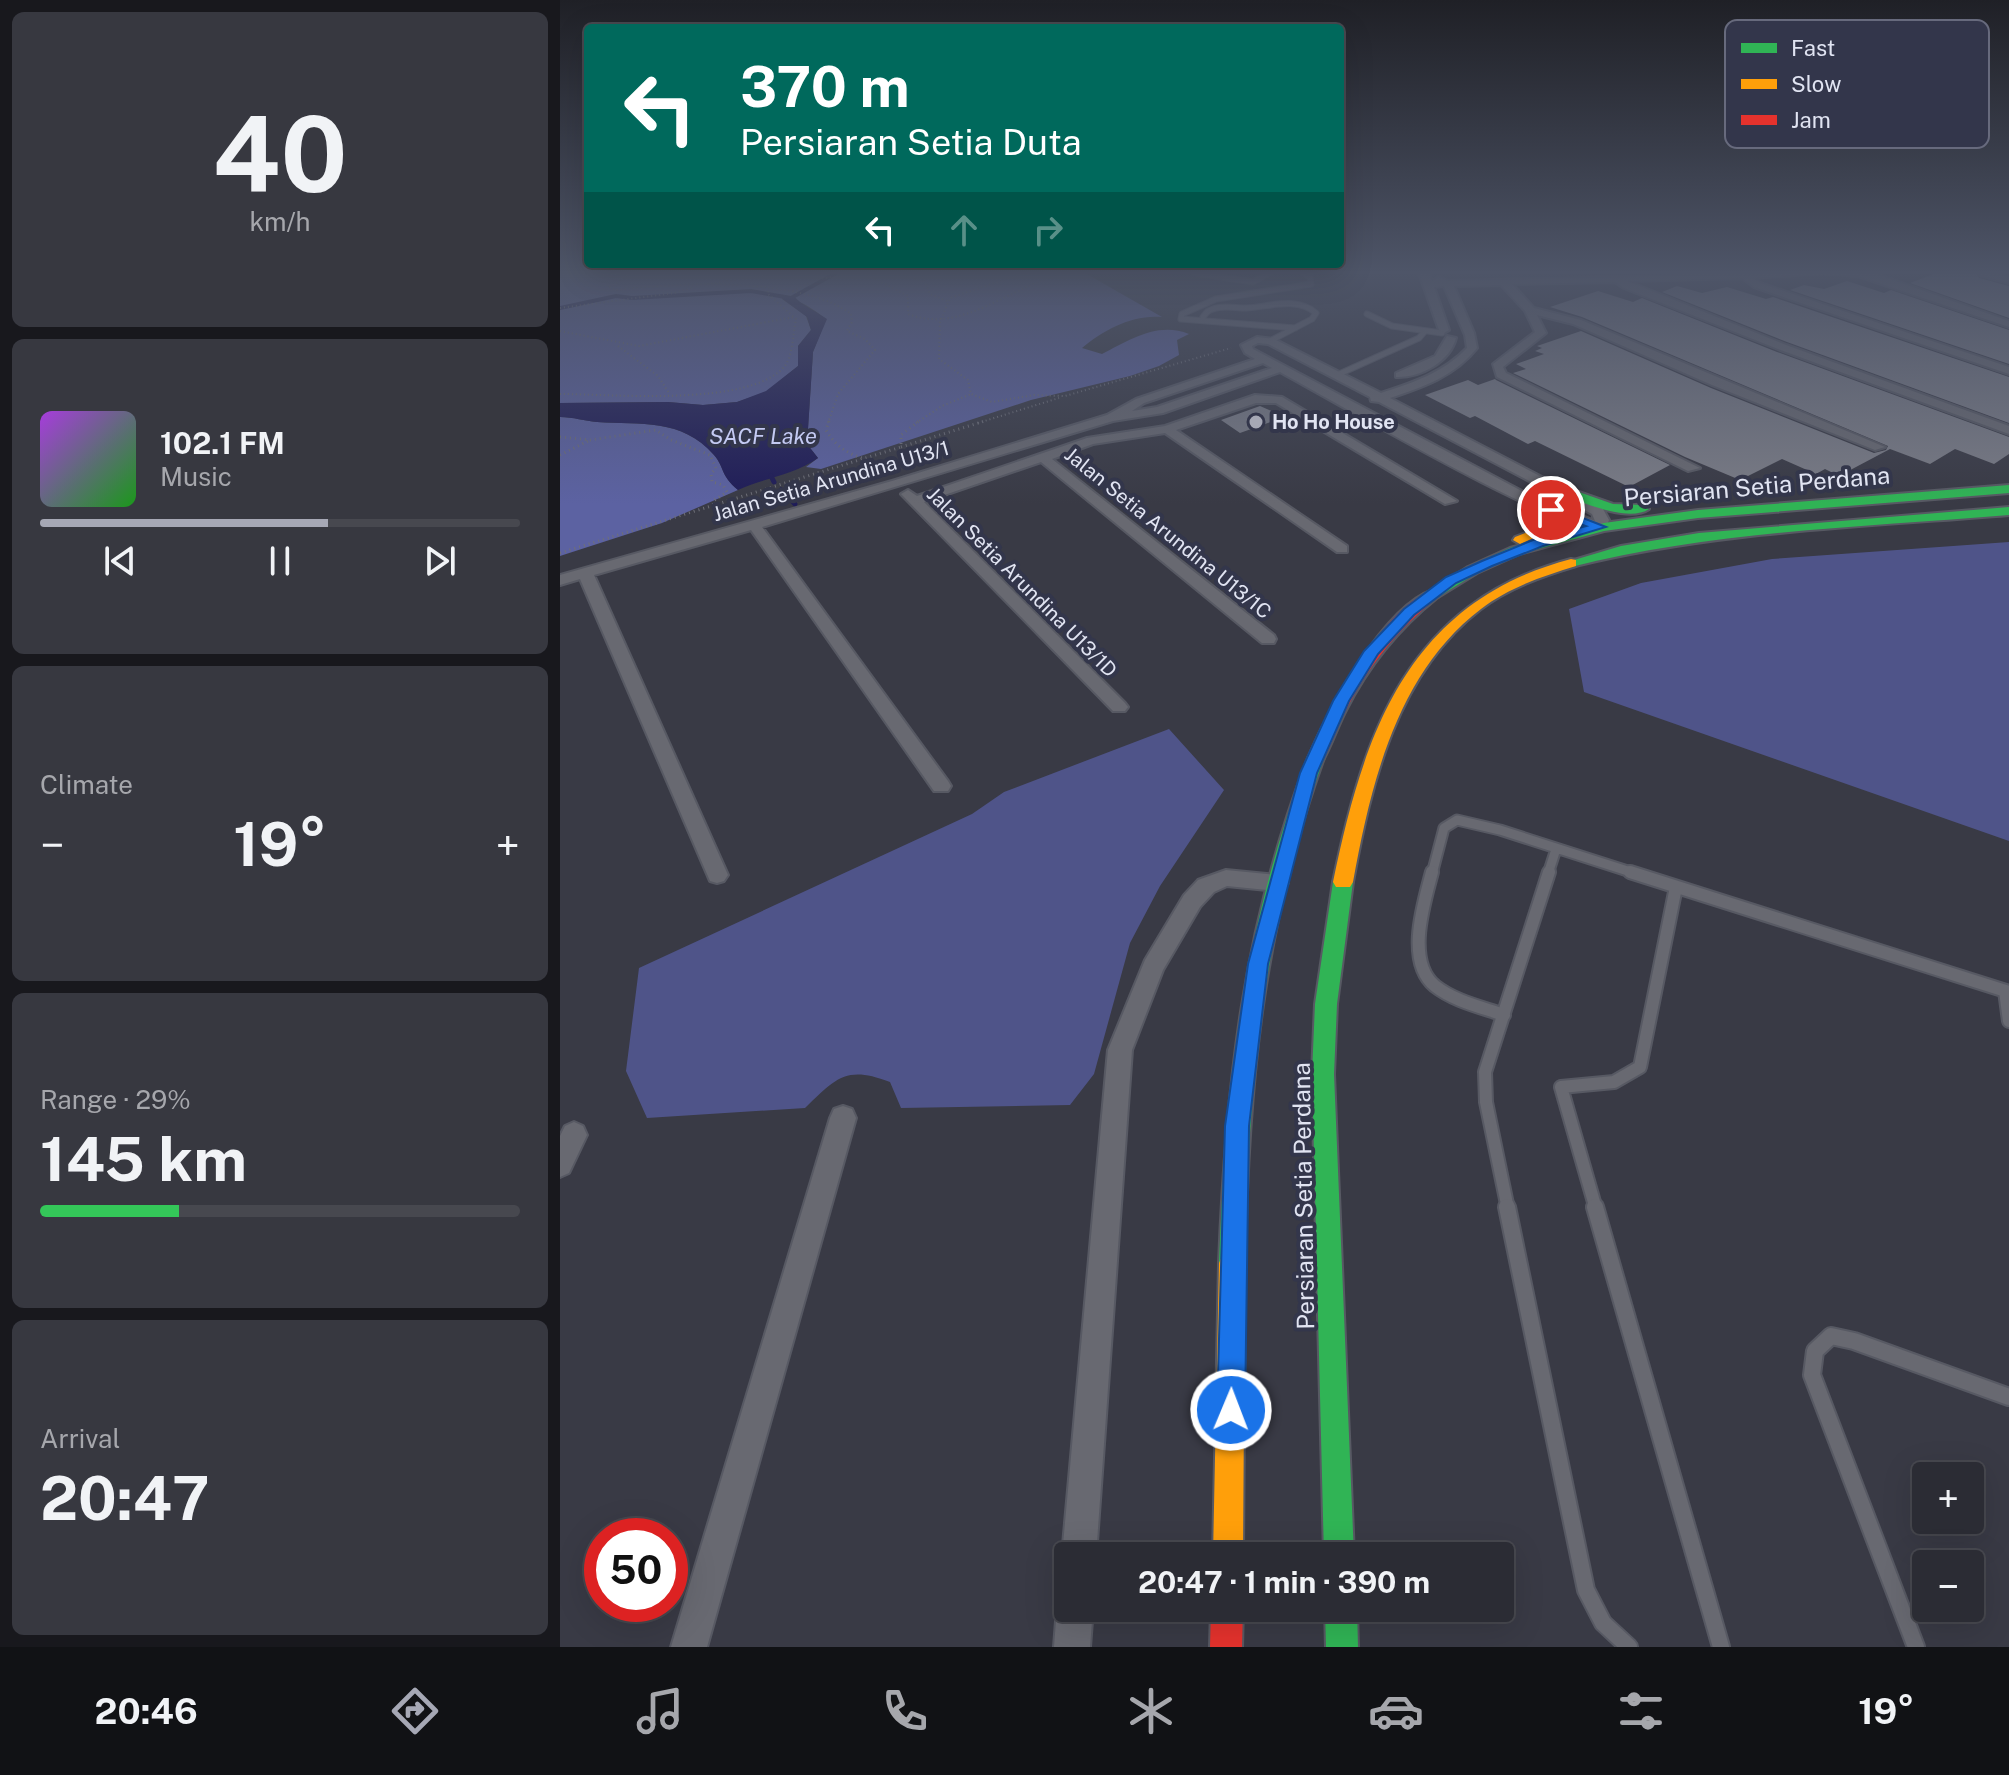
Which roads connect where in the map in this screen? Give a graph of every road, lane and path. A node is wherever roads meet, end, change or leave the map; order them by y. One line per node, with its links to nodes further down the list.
1 (621, 350): 22 (path)
2 (790, 350): 22 (path)
3 (875, 350): 37 (path)
4 (940, 350): 24 (path)
5 (1224, 350): 25 (path)
6 (1248, 350): 15 (street)
7 (1287, 350): 18 (street)
8 (1393, 350): 18 (lane)
9 (1447, 350): 19 (street)
10 (1470, 350): 21 (street)
11 (1519, 350): 38 (street)
12 (1641, 350): 34 (street)
13 (1790, 350): 30 (street)
14 (1947, 350): 17 (street)
15 (1265, 359): 16 (street); 28 (street)
16 (1281, 368): 26 (street); 28 (street)
17 (2009, 371)
18 (1337, 375): 20 (street)
19 (1391, 378)
20 (1363, 388): 21 (street); 26 (street)
21 (1378, 390): 27 (street); 40 (street)
22 (669, 393): 23 (path)
23 (560, 394)
24 (971, 394): 25 (path); 33 (path)
25 (1065, 396): 33 (path)
26 (1336, 397): 27 (street)
27 (1353, 406): 42 (street)
28 (1111, 418): 39 (street, Jalan Setia Arundina U13/1)
29 (1167, 429): 36 (street); 44 (street); 51 (street)
30 (2009, 430)
31 (560, 437): 32 (path)
32 (590, 440): 35 (path); 45 (path)
33 (901, 447): 37 (path)
34 (1879, 447)
35 (560, 455)
36 (1043, 458): 43 (street); 57 (street, Jalan Setia Arundina U13/1C)
37 (865, 459): 45 (path)
38 (1693, 468)
39 (897, 484): 43 (street, Jalan Setia Arundina U13/1D); 48 (street, Jalan Setia Arundina U13/1)
40 (1556, 488): 46 (main road); 49 (street)
41 (2009, 489): 46 (main road, Persiaran Setia Perdana)
42 (1526, 499): 49 (street); 53 (main road)
43 (915, 501): 58 (street, Jalan Setia Arundina U13/1D)
44 (1450, 501)
45 (714, 507): 52 (path)
46 (1726, 511): 49 (main road, Persiaran Setia Perdana)
47 (2009, 511): 50 (main road, Persiaran Setia Perdana)
48 (754, 525): 54 (street, Jalan Setia Arundina U13/1); 59 (street)
49 (1600, 527): 50 (main road); 53 (main road, Persiaran Setia Perdana); 56 (main road)
50 (1805, 527): 56 (main road, Persiaran Setia Perdana)
51 (1342, 549)
52 (560, 553)
53 (1487, 563): 62 (main road, Persiaran Setia Perdana)
54 (585, 572): 55 (street, Jalan Setia Arundina U13/1); 61 (street)
55 (560, 580)
56 (1474, 607): 73 (main road, Persiaran Setia Perdana)
57 (1268, 639)
58 (1119, 707)
59 (941, 786)
60 (1556, 849): 63 (lane); 65 (lane); 65 (lane)
61 (717, 875)
62 (1277, 883): 71 (street); 72 (main road, Persiaran Setia Perdana)
63 (1676, 887): 64 (lane); 82 (lane)
64 (2007, 992): 66 (lane)
65 (1504, 1015): 81 (lane)
66 (2009, 1021)
67 (843, 1118): 77 (street)
68 (574, 1135): 69 (street)
69 (560, 1164)
70 (2009, 1397): 83 (lane)
71 (1080, 1542)
72 (1228, 1542)
73 (1338, 1542)
74 (1074, 1622): 78 (street)
75 (1227, 1622): 79 (main road)
76 (1341, 1622): 80 (main road)
77 (689, 1647)
78 (1072, 1647)
79 (1226, 1647)
80 (1342, 1647)
81 (1629, 1647)
82 (1721, 1647)
83 (1916, 1647)

